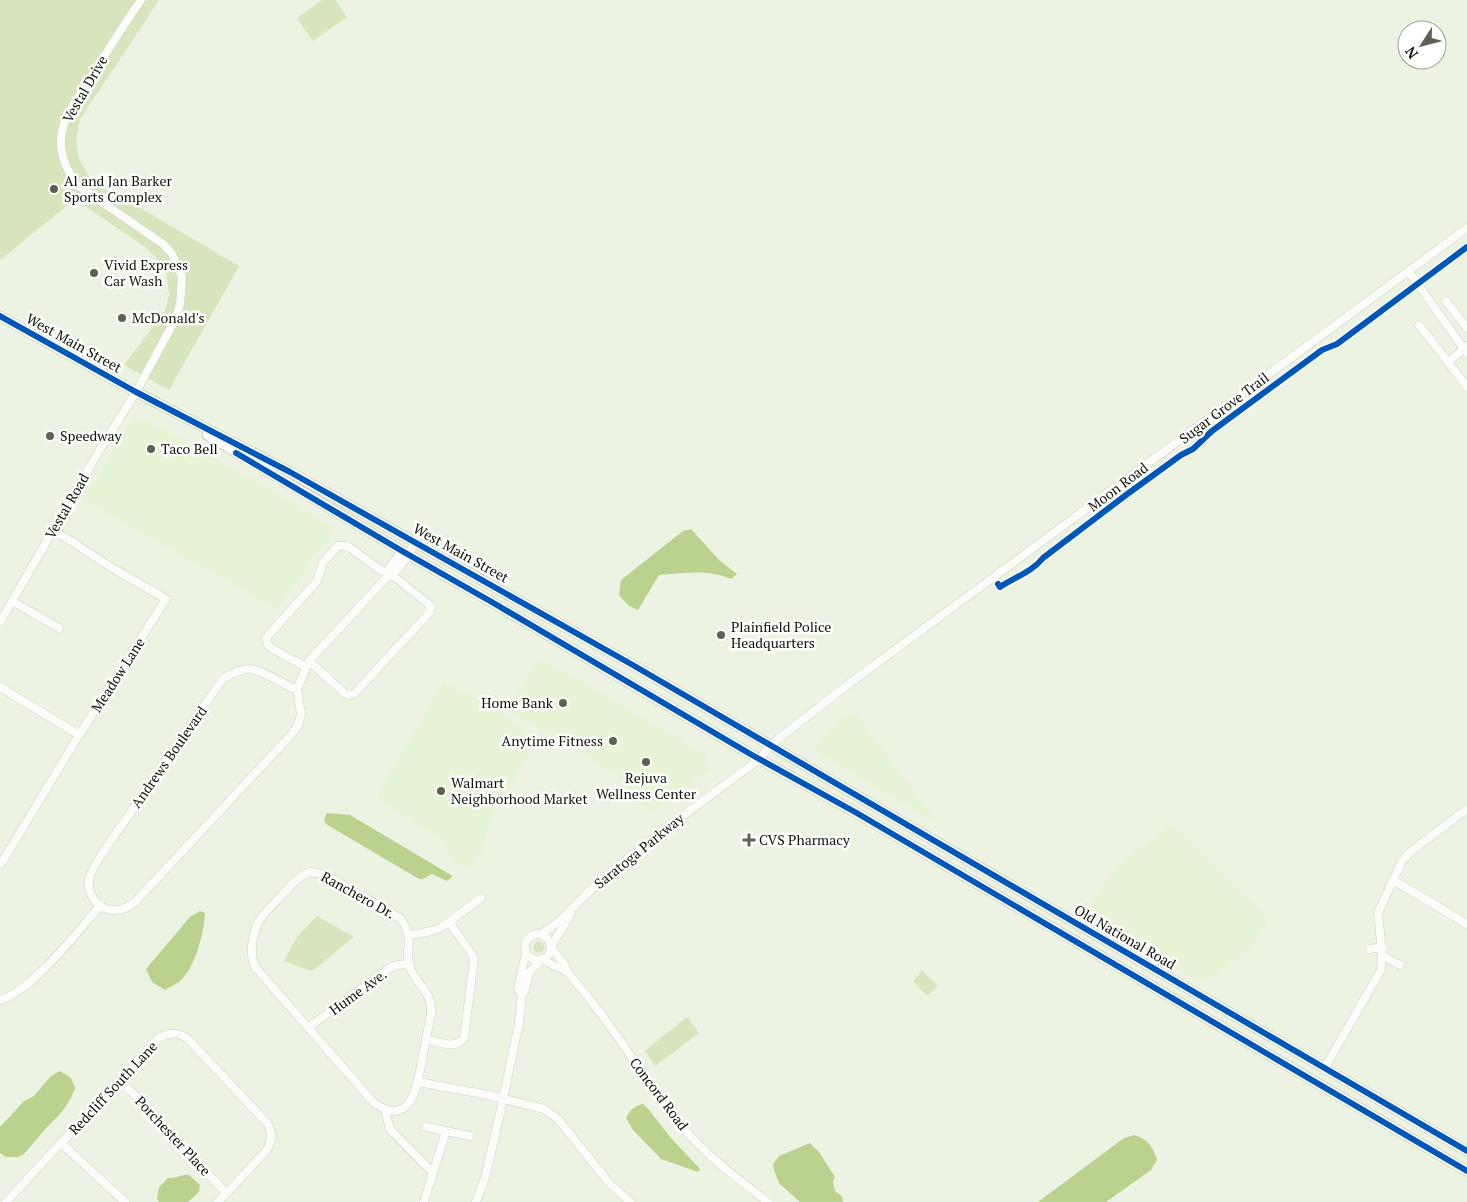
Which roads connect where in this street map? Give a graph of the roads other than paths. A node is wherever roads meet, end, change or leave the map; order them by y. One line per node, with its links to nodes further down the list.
1 (141, 0): 11 (street, Vestal Drive)
2 (1467, 228): 3 (street, Moon Road)
3 (1409, 272): 8 (street); 23 (street, Moon Road)
4 (1446, 301): 7 (street)
5 (0, 316): 11 (main road, West Main Street)
6 (1419, 325): 9 (street)
7 (1467, 328)
8 (1466, 349): 9 (street)
9 (1448, 362): 10 (street)
10 (1467, 387)
11 (136, 392): 12 (street, Vestal Road); 13 (main road, West Main Street); 14 (main road, West Main Street)
12 (54, 530): 16 (street, Vestal Road); 22 (street, Meadow Lane)
13 (415, 541): 14 (street); 23 (main road, West Main Street)
14 (405, 553): 15 (street); 24 (main road, West Main Street)
15 (389, 575): 19 (street); 19 (street); 19 (street)
16 (12, 601): 17 (street, Vestal Road); 18 (street)
17 (0, 622)
18 (59, 628)
19 (308, 664): 21 (street)
20 (0, 687): 22 (street)
21 (297, 688): 29 (street); 29 (street, Andrews Boulevard)
22 (79, 735): 26 (street, Meadow Lane)
23 (769, 746): 24 (street, Moon Road); 48 (main road, Old National Road)
24 (760, 759): 30 (street, Saratoga Parkway); 58 (main road)
25 (1467, 809): 27 (street)
26 (0, 864)
27 (1392, 880): 32 (street); 36 (street)
28 (481, 898): 31 (street)
29 (100, 906): 45 (street)
30 (571, 912): 33 (street, Saratoga Parkway); 35 (street, Saratoga Parkway)
31 (449, 922): 34 (street); 47 (street)
32 (1467, 924)
33 (540, 934): 35 (street); 38 (street)
34 (410, 935): 41 (street); 46 (street, Ranchero Dr.)
35 (552, 947): 40 (street); 43 (street, Concord Road)
36 (1382, 947): 37 (street); 39 (street)
37 (1370, 949)
38 (526, 952): 40 (street); 44 (street)
39 (1383, 956): 42 (street); 48 (street)
40 (542, 961): 43 (street, Concord Road); 44 (street)
41 (410, 964): 46 (street, Hume Ave.); 47 (street)
42 (1400, 965)
43 (566, 971): 67 (street, Concord Road)
44 (522, 995): 51 (street)
45 (0, 1000)
46 (309, 1027): 52 (street)
47 (426, 1039): 50 (street)
48 (1324, 1068): 57 (main road, Old National Road)
49 (120, 1080): 56 (street, Redcliff South Lane); 60 (street, Porchester Place); 60 (street, Redcliff South Lane)
50 (418, 1082): 51 (street); 52 (street)
51 (502, 1099): 65 (street); 66 (street)
52 (385, 1111): 59 (street)
53 (426, 1126): 54 (street)
54 (446, 1131): 55 (street); 59 (street)
55 (470, 1136)
56 (61, 1143): 61 (street, Redcliff South Lane); 62 (street)
57 (1467, 1151)
58 (1466, 1169)
59 (433, 1173): 64 (street)
60 (226, 1193): 63 (street, Redcliff South Lane)
61 (6, 1202)
62 (125, 1202)
63 (218, 1202)
64 (424, 1202)
65 (476, 1202)
66 (630, 1202)
67 (768, 1202)

